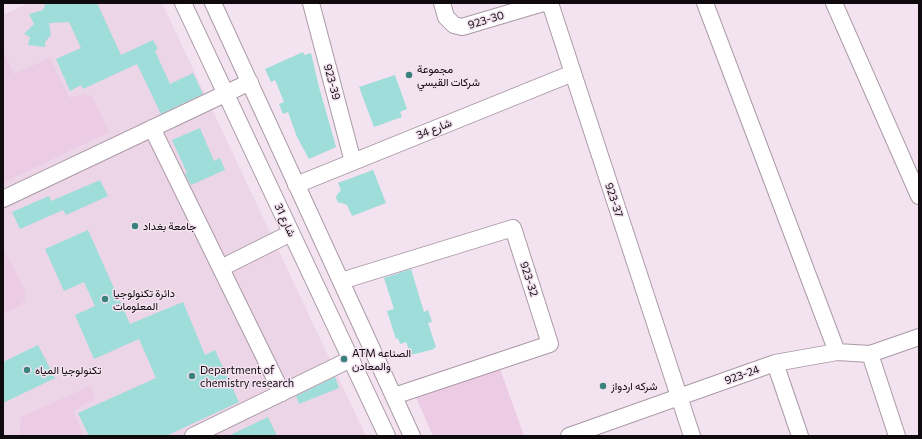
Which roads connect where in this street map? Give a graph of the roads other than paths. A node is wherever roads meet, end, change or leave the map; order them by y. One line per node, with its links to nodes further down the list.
1 (183, 3): 11 (street, شارع 31)
2 (213, 3): 10 (street)
3 (310, 3): 13 (street, 923-39)
4 (442, 3): 5 (street, 923-30)
5 (543, 3)
6 (550, 3): 9 (street, 923-37)
7 (704, 3): 21 (street)
8 (834, 3): 15 (street)
9 (573, 73): 13 (street, شارع 34); 27 (street, 923-37)
10 (250, 82): 11 (street); 14 (street)
11 (226, 94): 12 (street); 17 (street, شارع 31)
12 (152, 128): 16 (street); 18 (street)
13 (353, 162): 14 (street, شارع 34)
14 (296, 185): 19 (street)
15 (919, 196)
16 (3, 199)
17 (291, 233): 18 (street); 23 (street, شارع 31)
18 (221, 268): 25 (street)
19 (341, 281): 26 (street); 26 (street, 923-32)
20 (919, 337): 22 (street, 923-24)
21 (837, 352): 22 (street, 923-24); 24 (street, 923-24)
22 (870, 354): 34 (street)
23 (351, 359): 25 (street); 29 (street, شارع 31)
24 (775, 363): 27 (street, 923-24); 33 (street)
25 (282, 393): 28 (street)
26 (394, 396): 30 (street)
27 (678, 397): 31 (street, 923-24); 32 (street, 923-37)
28 (193, 436)
29 (387, 436)
30 (412, 436)
31 (569, 436)
32 (692, 436)
33 (800, 436)
34 (897, 436)

